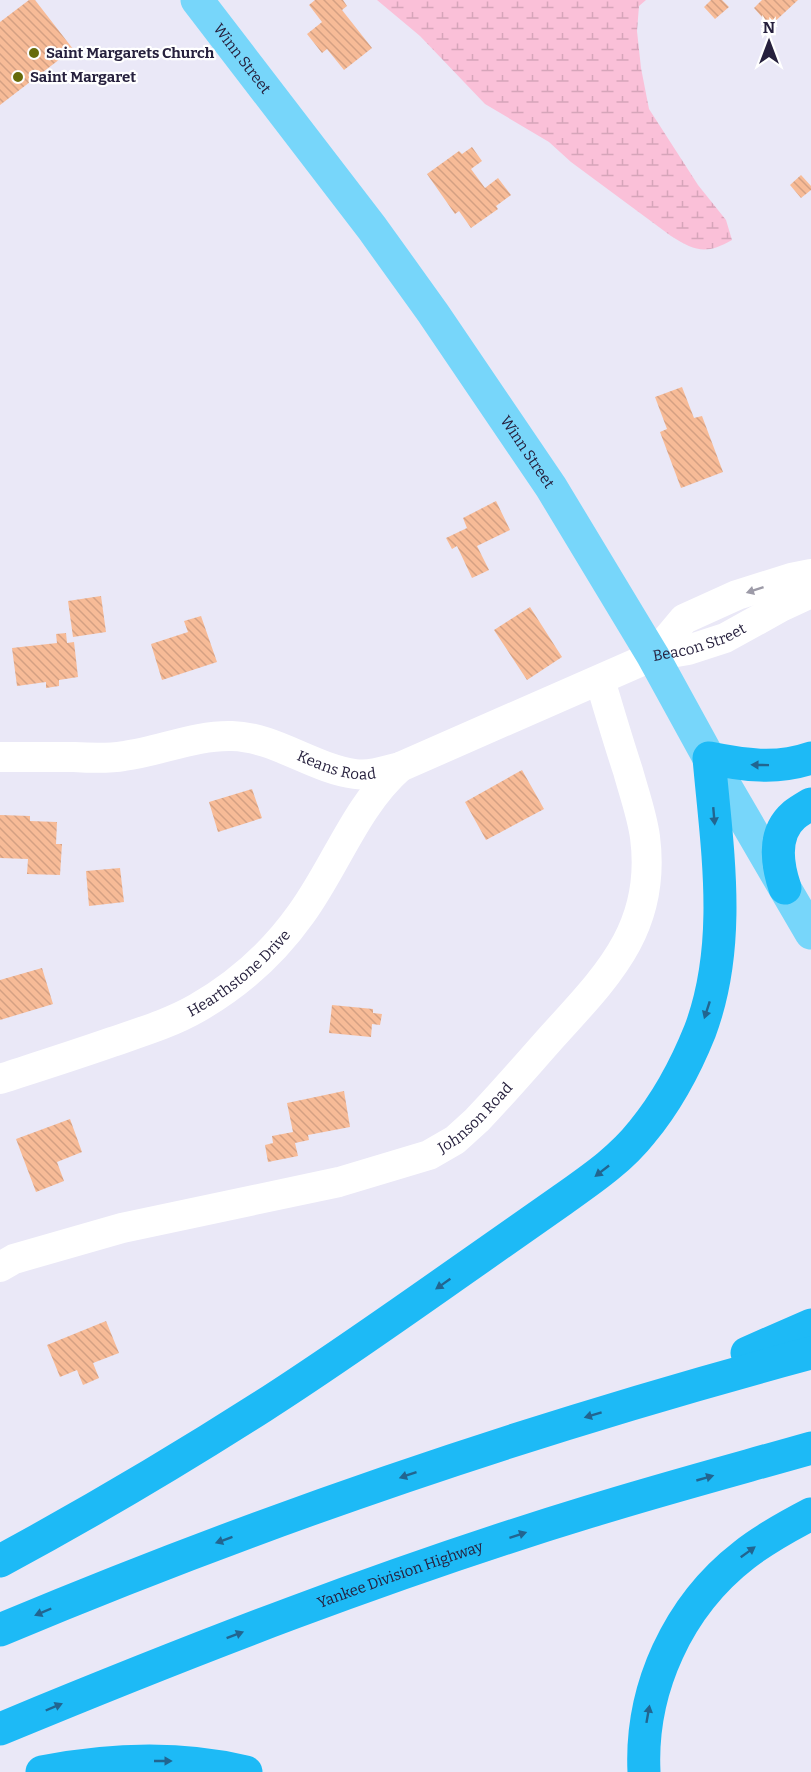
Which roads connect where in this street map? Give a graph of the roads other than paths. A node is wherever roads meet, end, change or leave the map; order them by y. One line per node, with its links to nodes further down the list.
1 (197, 0): 4 (main road, Winn Street)
2 (811, 574): 4 (street, Beacon Street, one-way to 4)
3 (811, 593): 4 (street, Beacon Street)
4 (653, 656): 5 (street, Keans Road); 7 (main road, Winn Street)
5 (600, 680): 9 (street, Keans Road); 14 (street, Johnson Road)
6 (0, 757): 9 (street, Keans Road)
7 (709, 758): 8 (highway, one-way to 7); 11 (main road, Winn Street); 20 (highway, one-way to 20)
8 (811, 758)
9 (400, 767): 13 (street, Hearthstone Drive)
10 (811, 804): 11 (highway)
11 (786, 888): 12 (main road, Winn Street)
12 (811, 933)
13 (0, 1079)
14 (0, 1267)
15 (811, 1325): 17 (highway)
16 (811, 1353): 17 (highway)
17 (635, 1402): 21 (highway, one-way to 21)
18 (811, 1448): 22 (highway, Yankee Division Highway, one-way to 18)
19 (811, 1514): 25 (highway, one-way to 19)
20 (0, 1561)
21 (0, 1630)
22 (0, 1729)
23 (42, 1772): 24 (highway, one-way to 24)
24 (246, 1772)
25 (644, 1772)

